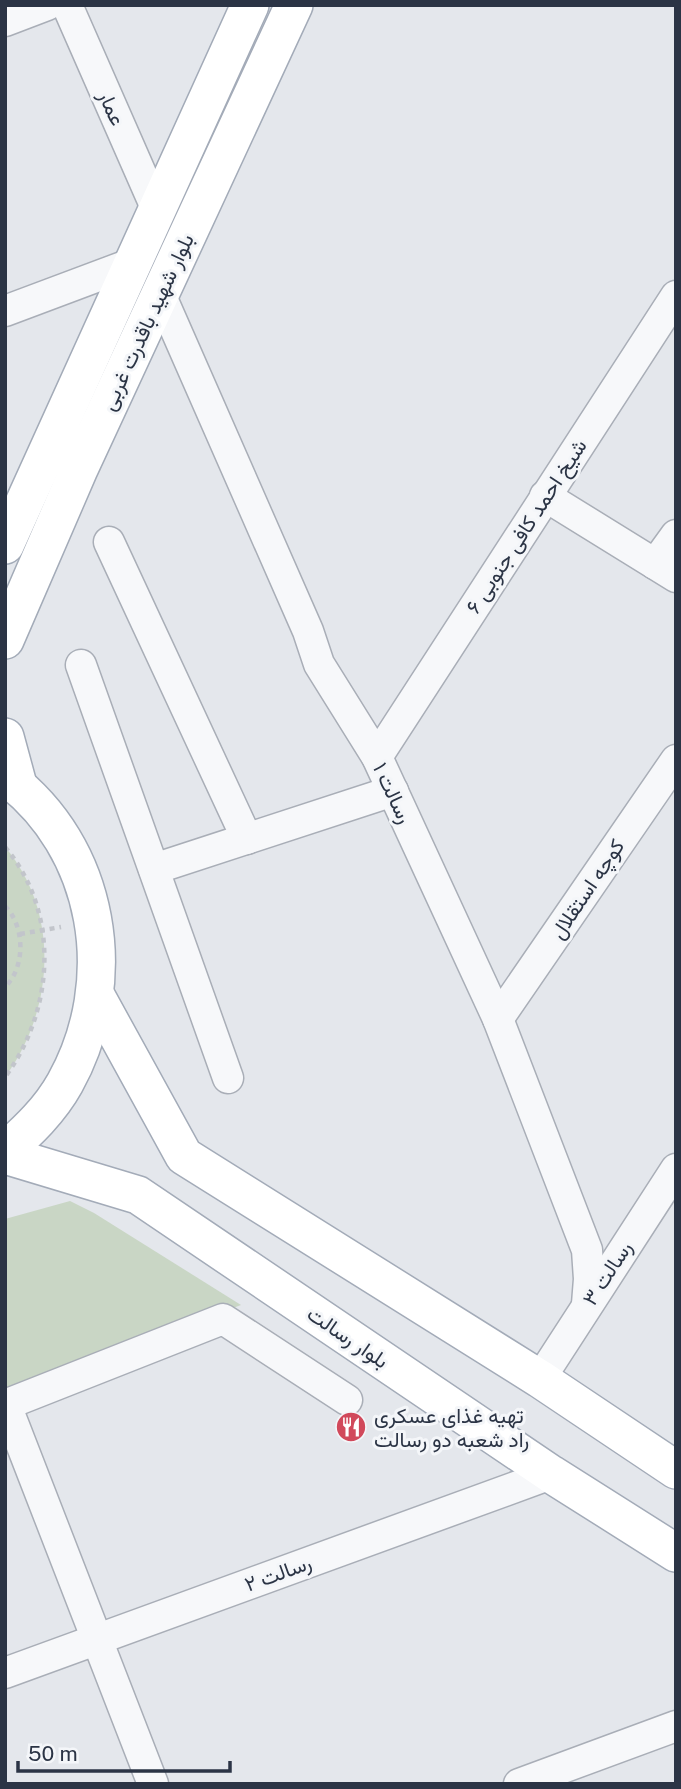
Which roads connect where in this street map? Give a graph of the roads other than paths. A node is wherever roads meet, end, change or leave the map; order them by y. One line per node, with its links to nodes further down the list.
1 (47, 5): 5 (street)
2 (67, 5): 6 (street, عمار)
3 (250, 5): 6 (main road, بلوار شهید باقدرت غربی)
4 (294, 5): 8 (main road, بلوار شهید باقدرت غربی)
5 (5, 21)
6 (157, 210): 7 (main road, بلوار شهید باقدرت غربی)
7 (133, 264): 10 (street); 14 (main road, بلوار شهید باقدرت غربی)
8 (160, 294): 16 (main road, بلوار شهید باقدرت غربی); 19 (street, رسالت ۱)
9 (676, 296): 11 (street, شیخ احمد کافی جنوبی ۶)
10 (5, 311)
11 (545, 496): 15 (street); 19 (street, شیخ احمد کافی جنوبی ۶)
12 (676, 535): 15 (street)
13 (109, 542): 23 (street)
14 (5, 545)
15 (665, 571)
16 (5, 640)
17 (81, 665): 24 (street)
18 (5, 737): 21 (main road)
19 (377, 757): 22 (street, رسالت ۱)
20 (676, 760): 26 (street, کوچه استقلال)
21 (12, 780): 25 (main road)
22 (393, 791): 23 (street); 26 (street, رسالت ۱)
23 (247, 839): 24 (street)
24 (154, 869): 27 (street)
25 (96, 996): 28 (main road); 31 (main road)
26 (498, 1019): 30 (street, رسالت ۱)
27 (228, 1079)
28 (5, 1153): 35 (main road, بلوار رسالت)
29 (676, 1169): 30 (street, رسالت ۳)
30 (587, 1304): 31 (street, رسالت ۳)
31 (540, 1379): 34 (main road)
32 (347, 1400): 33 (street)
33 (6, 1405): 37 (street)
34 (676, 1470)
35 (551, 1474): 36 (main road, بلوار رسالت); 37 (street, رسالت ۲)
36 (676, 1553)
37 (97, 1639): 38 (street, رسالت ۲); 40 (street)
38 (5, 1673)
39 (676, 1726): 41 (street)
40 (153, 1784)
41 (519, 1784)

